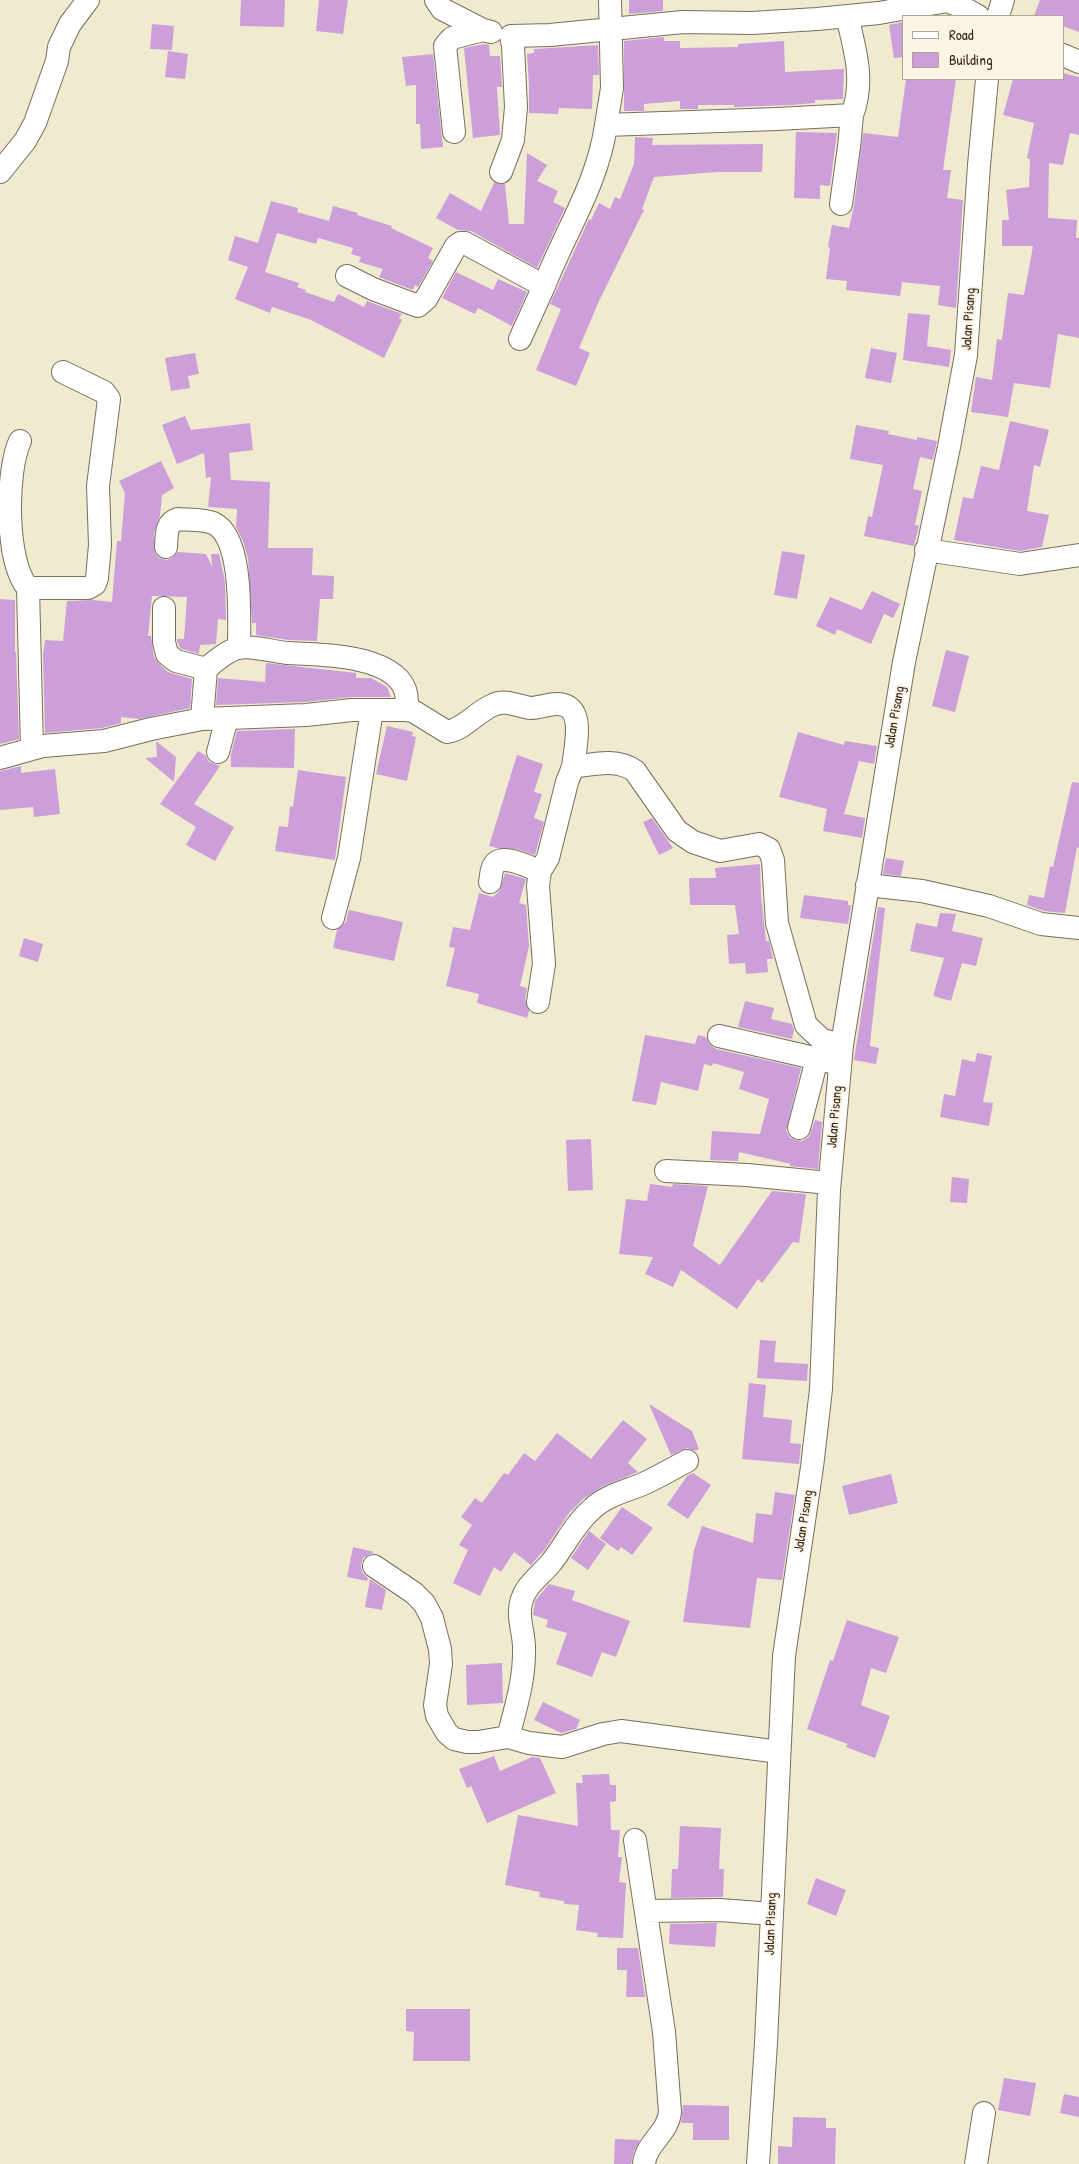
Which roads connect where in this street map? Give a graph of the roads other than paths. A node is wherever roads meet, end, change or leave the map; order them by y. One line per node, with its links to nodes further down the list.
1 (88, 0): 15 (street)
2 (436, 0): 7 (street)
3 (610, 0): 6 (street)
4 (995, 11): 5 (street)
5 (847, 16): 6 (street); 12 (street)
6 (611, 29): 8 (street); 13 (street)
7 (483, 30): 8 (street); 14 (street)
8 (511, 36): 16 (street)
9 (1064, 55): 10 (street)
10 (1079, 62)
11 (987, 80): 24 (street, Jalan Pisang)
12 (852, 115): 13 (street); 17 (street)
13 (606, 125): 19 (street)
14 (454, 132)
15 (0, 172)
16 (501, 172)
17 (841, 204)
18 (347, 276): 19 (street)
19 (544, 286): 20 (street)
20 (520, 339)
21 (63, 372): 26 (street)
22 (20, 441): 26 (street)
23 (166, 547): 28 (street)
24 (926, 550): 25 (street); 40 (street, Jalan Pisang)
25 (1079, 555)
26 (28, 588): 34 (street)
27 (164, 608): 29 (street)
28 (239, 648): 29 (street); 31 (street)
29 (206, 668): 33 (street)
30 (372, 710): 31 (street); 32 (street); 41 (street)
31 (406, 710): 37 (street)
32 (227, 718): 33 (street); 35 (street)
33 (202, 719): 34 (street)
34 (32, 749): 36 (street)
35 (218, 752)
36 (0, 758)
37 (572, 767): 38 (street); 45 (street)
38 (540, 871): 39 (street); 43 (street)
39 (490, 882)
40 (867, 885): 42 (street); 45 (street, Jalan Pisang)
41 (333, 918)
42 (1079, 928)
43 (538, 1002)
44 (719, 1036): 46 (street)
45 (841, 1055): 46 (street); 49 (street, Jalan Pisang)
46 (817, 1059): 47 (street)
47 (799, 1128)
48 (666, 1171): 49 (street)
49 (829, 1182): 53 (street, Jalan Pisang)
50 (687, 1461): 52 (street)
51 (374, 1566): 52 (street)
52 (508, 1737): 53 (street)
53 (779, 1752): 56 (street, Jalan Pisang)
54 (635, 1840): 55 (street)
55 (646, 1911): 56 (street); 58 (street)
56 (772, 1914): 59 (street, Jalan Pisang)
57 (984, 2113): 60 (street)
58 (644, 2164)
59 (758, 2164)
60 (976, 2164)

